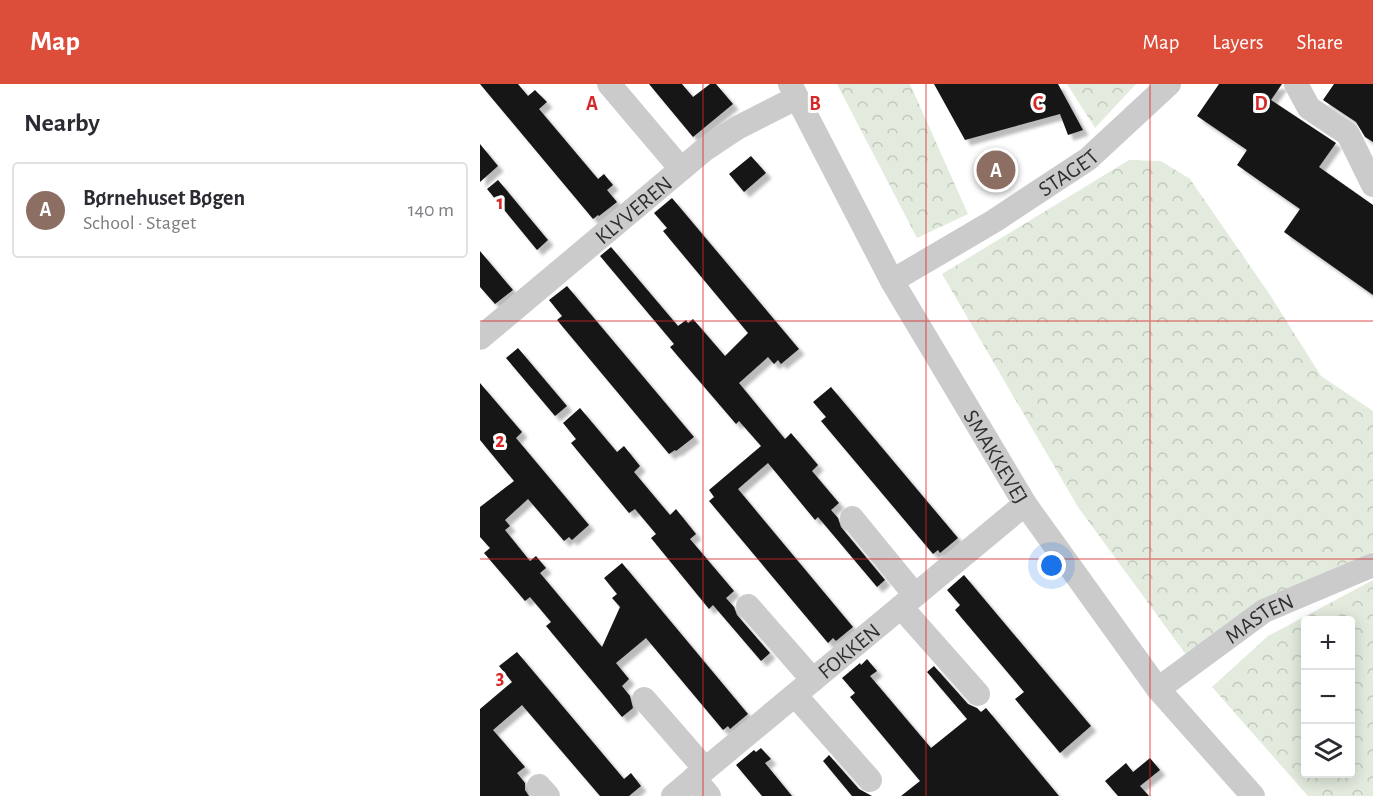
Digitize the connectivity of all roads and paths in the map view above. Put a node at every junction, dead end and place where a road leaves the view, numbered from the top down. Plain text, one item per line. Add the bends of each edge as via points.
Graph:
1 (609, 84) edge
2 (1169, 84) edge
3 (1296, 84) edge
4 (793, 91) edge
5 (681, 169) junction
6 (1373, 185) edge
7 (892, 281) junction
8 (480, 338) edge
9 (1025, 504) junction
10 (852, 518) dead end
11 (1373, 565) edge
12 (908, 601) junction
13 (748, 606) dead end
14 (804, 687) junction
15 (1158, 689) junction
16 (978, 694) dead end
17 (644, 699) dead end
18 (870, 780) dead end
19 (703, 781) edge
20 (673, 796) edge
21 (1253, 796) edge

1 - 5 street
2 - 7 street, STAGET via 1088,159
3 - 6 street via 1309,108 1348,135
4 - 5 street, KLYVEREN
4 - 7 street, SMAKKEVEJ
5 - 8 street, KLYVEREN
7 - 9 street, SMAKKEVEJ
9 - 12 street, FOKKEN
9 - 15 street, SMAKKEVEJ
10 - 12 street
11 - 15 street, MASTEN via 1264,611
12 - 14 street, FOKKEN
12 - 16 street
13 - 14 street
14 - 18 street
14 - 19 street, FOKKEN
15 - 21 street, SMAKKEVEJ
17 - 19 street
19 - 20 street, FOKKEN

